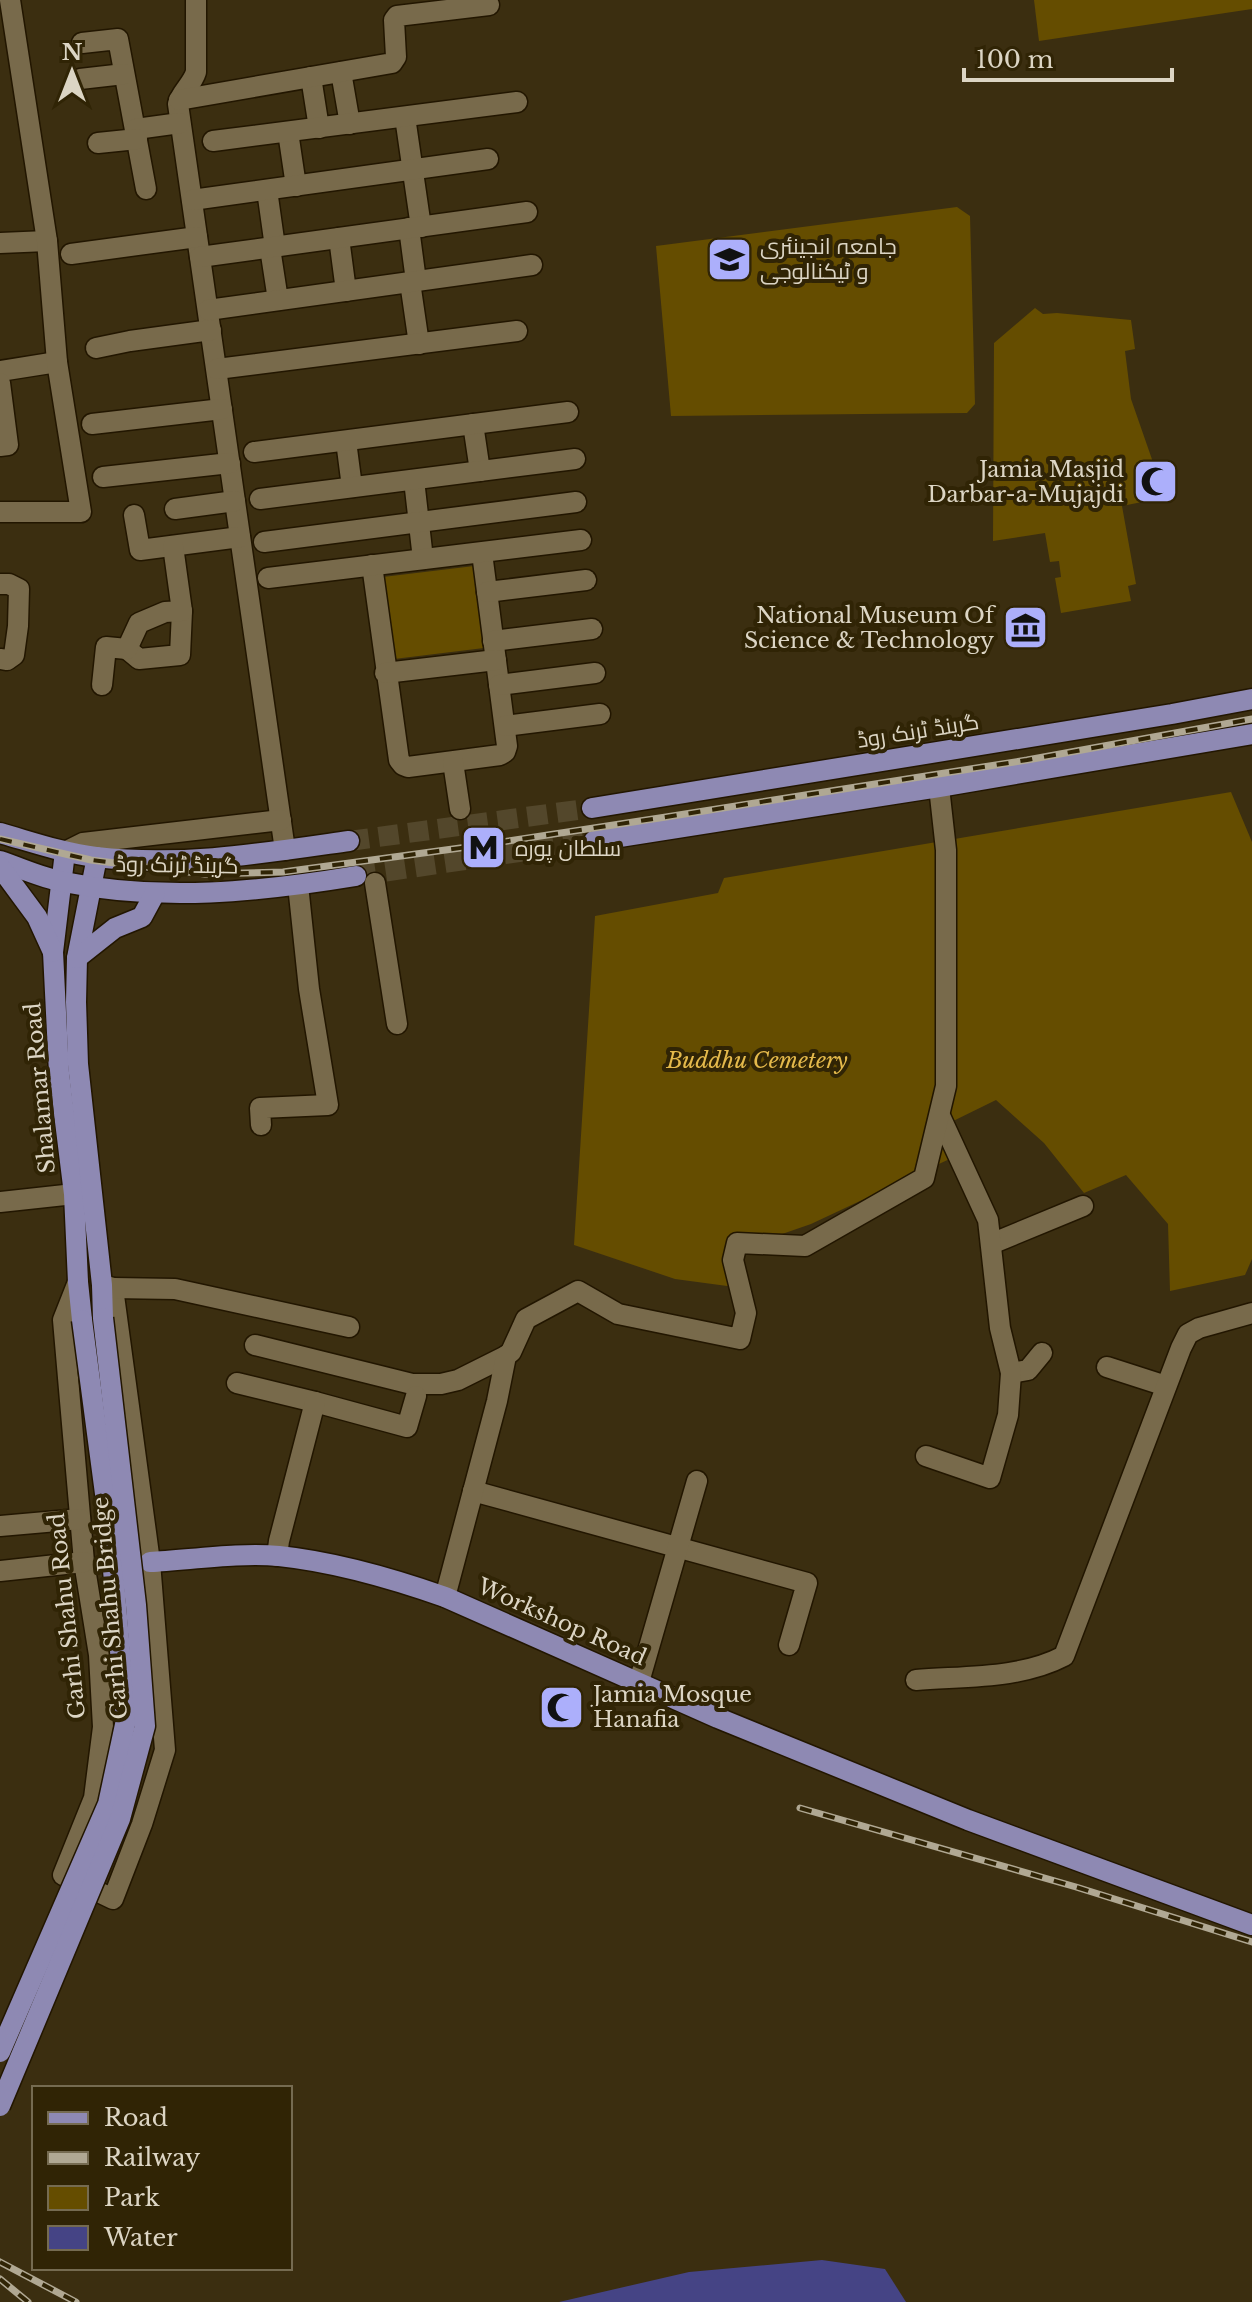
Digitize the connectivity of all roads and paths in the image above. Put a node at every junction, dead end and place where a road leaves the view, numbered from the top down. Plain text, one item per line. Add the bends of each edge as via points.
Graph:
1 (10, 0) edge
2 (196, 0) edge
3 (489, 5) dead end
4 (82, 43) dead end
5 (341, 72) junction
6 (124, 74) junction
7 (311, 77) junction
8 (80, 79) dead end
9 (179, 100) junction
10 (517, 102) dead end
11 (405, 117) junction
12 (180, 123) junction
13 (350, 124) junction
14 (319, 128) junction
15 (288, 132) junction
16 (137, 134) junction
17 (213, 141) dead end
18 (98, 143) dead end
19 (488, 159) dead end
20 (412, 170) junction
21 (296, 186) junction
22 (146, 189) dead end
23 (267, 190) junction
24 (192, 200) junction
25 (527, 212) dead end
26 (415, 228) junction
27 (339, 238) junction
28 (47, 241) junction
29 (0, 243) edge
30 (199, 247) junction
31 (273, 248) junction
32 (71, 254) dead end
33 (532, 265) dead end
34 (413, 281) junction
35 (346, 291) junction
36 (278, 300) junction
37 (209, 320) junction
38 (517, 331) dead end
39 (419, 344) junction
40 (96, 348) dead end
41 (57, 362) junction
42 (217, 369) junction
43 (0, 371) edge
44 (0, 383) edge
45 (222, 409) junction
46 (568, 412) dead end
47 (92, 424) dead end
48 (473, 424) junction
49 (346, 441) junction
50 (0, 446) edge
51 (254, 452) dead end
52 (575, 459) dead end
53 (230, 463) junction
54 (480, 471) junction
55 (103, 477) dead end
56 (414, 480) junction
57 (352, 487) junction
58 (260, 499) dead end
59 (235, 501) junction
60 (576, 502) dead end
61 (175, 509) dead end
62 (0, 512) edge
63 (134, 515) dead end
64 (419, 522) junction
65 (240, 537) junction
66 (581, 540) dead end
67 (264, 542) dead end
68 (173, 546) junction
69 (482, 553) junction
70 (423, 559) junction
71 (372, 565) junction
72 (268, 578) dead end
73 (586, 580) dead end
74 (0, 584) edge
75 (487, 592) junction
76 (182, 611) junction
77 (592, 629) dead end
78 (127, 649) junction
79 (494, 650) junction
80 (0, 659) edge
81 (385, 673) junction
82 (595, 673) dead end
83 (102, 685) dead end
84 (499, 685) junction
85 (1252, 699) edge
86 (600, 714) dead end
87 (505, 726) junction
88 (1252, 734) edge
89 (453, 762) junction
90 (939, 787) junction
91 (592, 808) tunnel mouth
92 (460, 809) dead end
93 (281, 820) junction
94 (0, 833) edge
95 (349, 841) tunnel mouth
96 (594, 841) tunnel mouth
97 (285, 850) junction
98 (65, 852) junction
99 (97, 857) junction
100 (0, 864) edge
101 (366, 880) joint
102 (61, 882) junction
103 (298, 885) junction
104 (92, 886) junction
105 (155, 893) junction
106 (53, 952) junction
107 (77, 958) junction
108 (397, 1024) dead end
109 (940, 1116) junction
110 (261, 1125) dead end
111 (74, 1194) junction
112 (0, 1202) edge
113 (1083, 1206) dead end
114 (991, 1244) junction
115 (78, 1282) junction
116 (108, 1286) junction
117 (1252, 1313) edge
118 (103, 1318) joint
119 (82, 1320) joint
120 (349, 1327) dead end
121 (255, 1345) dead end
122 (1042, 1353) dead end
123 (506, 1356) junction
124 (1107, 1367) dead end
125 (1011, 1373) junction
126 (237, 1383) dead end
127 (1166, 1386) junction
128 (416, 1396) dead end
129 (315, 1402) junction
130 (926, 1456) dead end
131 (697, 1481) dead end
132 (473, 1491) junction
133 (80, 1519) junction
134 (0, 1526) edge
135 (678, 1547) junction
136 (277, 1556) junction
137 (84, 1562) junction
138 (150, 1562) junction
139 (0, 1571) edge
140 (445, 1597) junction
141 (789, 1645) dead end
142 (916, 1680) dead end
143 (639, 1682) junction
144 (1252, 1925) edge
145 (0, 2052) edge
146 (0, 2106) edge

1 - 28 street
2 - 9 street via 196,72
3 - 5 street via 397,16 395,61
4 - 6 street via 118,39
5 - 7 street
5 - 13 street
6 - 8 street
6 - 16 street
7 - 9 street
7 - 14 street
9 - 12 street
10 - 11 street
11 - 13 street
11 - 20 street
12 - 16 street
12 - 24 street
13 - 14 street
14 - 15 street
15 - 17 street
15 - 21 street
16 - 18 street
16 - 22 street
19 - 20 street
20 - 21 street
20 - 26 street
21 - 23 street
23 - 24 street
23 - 31 street
24 - 30 street
25 - 26 street
26 - 27 street
26 - 34 street
27 - 31 street
27 - 35 street
28 - 29 street
28 - 41 street
30 - 31 street
30 - 32 street
30 - 37 street
31 - 36 street
33 - 34 street
34 - 35 street
34 - 39 street
35 - 36 street
36 - 37 street
37 - 40 street
37 - 42 street
38 - 39 street
39 - 42 street
41 - 43 street
41 - 62 street via 81,512
42 - 45 street
44 - 50 street via 8,445
45 - 47 street
45 - 53 street
46 - 48 street
48 - 49 street
48 - 54 street
49 - 51 street
49 - 57 street
52 - 54 street
53 - 55 street
53 - 59 street
54 - 56 street
56 - 57 street
56 - 64 street
57 - 58 street
59 - 61 street
59 - 65 street
60 - 64 street
63 - 68 street via 140,550
64 - 67 street
64 - 70 street
65 - 68 street
65 - 93 street
66 - 69 street
68 - 76 street
69 - 70 street
69 - 75 street
70 - 71 street
71 - 72 street
71 - 81 street
73 - 75 street
74 - 80 street via 19,589 14,655
75 - 79 street
76 - 78 street via 139,623
76 - 78 street via 180,655 139,659
77 - 79 street
78 - 83 street via 106,647
79 - 81 street
79 - 84 street
81 - 89 street via 399,760 408,767
82 - 84 street
84 - 87 street
85 - 91 main road, گرینڈ ٹرنک روڈ
86 - 87 street
87 - 89 street via 505,752
88 - 90 main road
89 - 92 street
90 - 96 main road
90 - 109 street via 946,850 946,1086
93 - 97 street
93 - 98 street via 83,843
94 - 98 main road, گرینڈ ٹرنک روڈ
95 - 97 main road, گرینڈ ٹرنک روڈ
97 - 99 main road, گرینڈ ٹرنک روڈ via 193,861
98 - 99 main road, گرینڈ ٹرنک روڈ
98 - 102 main road, Shalamar Road
99 - 104 main road, Shalamar Road
100 - 102 main road, گرینڈ ٹرنک روڈ
100 - 106 main road via 37,917
101 - 103 main road, گرینڈ ٹرنک روڈ
101 - 108 street
102 - 104 main road, گرینڈ ٹرنک روڈ
102 - 106 main road, Shalamar Road
103 - 105 main road, گرینڈ ٹرنک روڈ
103 - 110 street via 328,1105 260,1108
104 - 105 main road, گرینڈ ٹرنک روڈ
104 - 107 main road, Shalamar Road
105 - 107 main road via 142,917 115,928
106 - 111 main road, Shalamar Road via 59,1073
107 - 116 main road, Shalamar Road via 78,1064
109 - 114 street via 988,1220
109 - 123 street via 924,1178 805,1246 737,1243 733,1260 746,1313 740,1339 618,1314 578,1291 526,1319
111 - 112 street
111 - 115 main road, Shalamar Road
113 - 114 street
114 - 125 street
115 - 119 main road, Shalamar Road
115 - 133 street, Garhi Shahu Road via 63,1320
116 - 118 main road, Shalamar Road
116 - 120 street via 175,1289
116 - 138 street, Garhi Shahu Road
117 - 127 street via 1188,1334
118 - 146 main road, Garhi Shahu Bridge, bridge via 145,1726 120,1819
119 - 145 main road, Garhi Shahu Bridge, bridge via 109,1524 126,1720 108,1804
121 - 123 street via 412,1384 458,1380
122 - 125 street via 1028,1370
123 - 132 street
124 - 127 street
125 - 130 street via 1008,1415 990,1478
126 - 129 street
127 - 142 street via 1064,1656 1023,1671
128 - 129 street via 407,1427
129 - 136 street
131 - 135 street
132 - 135 street
132 - 140 street
133 - 134 street
133 - 137 street, Garhi Shahu Road
135 - 141 street via 807,1583
135 - 143 street
136 - 138 main road, Workshop Road
136 - 140 main road, Workshop Road via 361,1570
137 - 138 street, Garhi Shahu Road via 99,1655 102,1744 94,1798 63,1875 113,1899 165,1750
137 - 139 street
140 - 143 main road, Workshop Road
143 - 144 main road, Workshop Road via 968,1820

